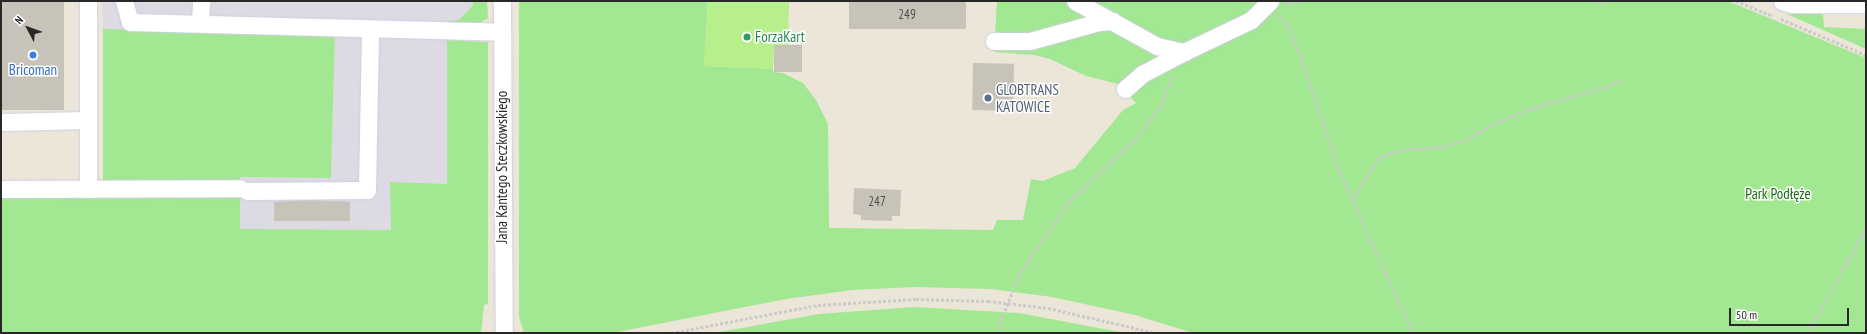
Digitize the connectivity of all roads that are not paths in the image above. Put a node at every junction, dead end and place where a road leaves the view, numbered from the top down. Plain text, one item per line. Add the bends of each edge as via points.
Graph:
1 (88, 1) edge
2 (124, 1) edge
3 (201, 1) edge
4 (502, 1) edge
5 (1075, 1) edge
6 (1782, 1) edge
7 (1270, 2) edge
8 (1866, 4) edge
9 (1113, 20) junction
10 (200, 23) junction
11 (370, 29) junction
12 (502, 32) junction
13 (994, 41) dead end
14 (1184, 52) junction
15 (1125, 89) dead end
16 (88, 120) junction
17 (1, 122) edge
18 (1, 189) edge
19 (88, 189) junction
20 (504, 333) edge

1 - 16 street
2 - 10 street via 130,22
3 - 10 street
4 - 12 street, Jana Kantego Steczkowskiego
5 - 9 street
6 - 8 street via 1792,4
7 - 14 street via 1251,20
9 - 13 street via 1030,41
9 - 14 street via 1157,46
10 - 11 street
11 - 12 street
11 - 19 street via 367,190
12 - 20 street, Jana Kantego Steczkowskiego
14 - 15 street via 1142,74
16 - 17 street
16 - 19 street
18 - 19 street

